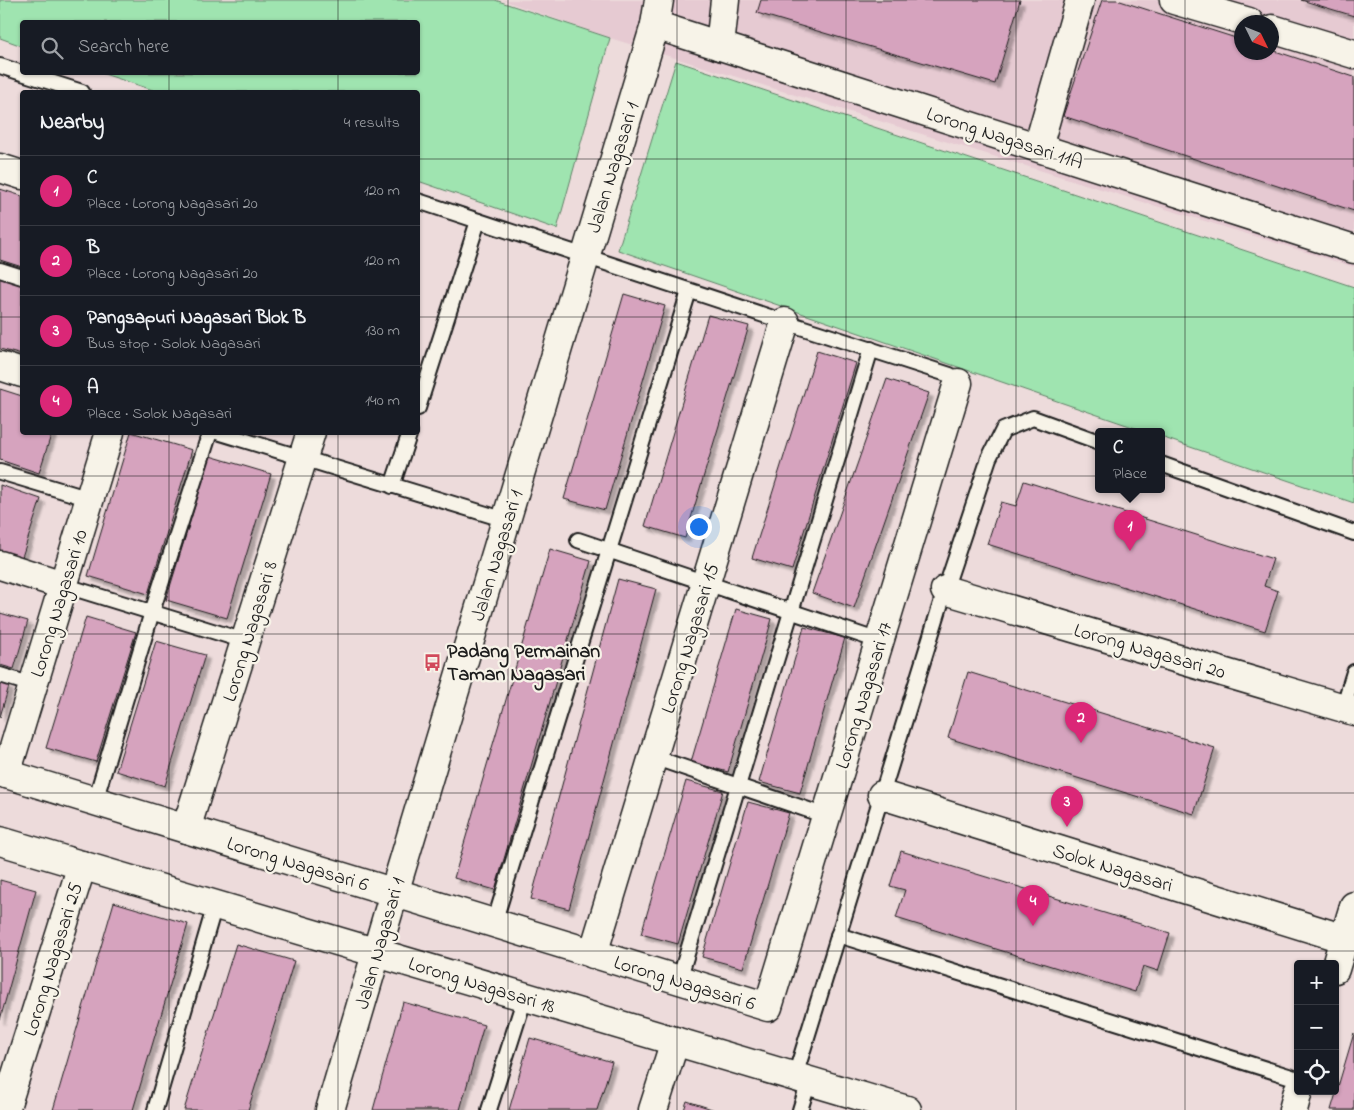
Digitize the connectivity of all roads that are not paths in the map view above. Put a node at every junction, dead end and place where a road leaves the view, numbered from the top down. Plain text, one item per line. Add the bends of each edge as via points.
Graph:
1 (725, 0) edge
2 (1080, 0) edge
3 (1174, 0) edge
4 (657, 13) edge
5 (1234, 18) edge
6 (1279, 31) edge
7 (720, 46) junction
8 (1354, 54) edge
9 (0, 66) edge
10 (20, 72) edge
11 (28, 75) edge
12 (76, 90) edge
13 (1038, 147) junction
14 (0, 168) edge
15 (20, 174) edge
16 (420, 202) edge
17 (478, 221) junction
18 (1354, 249) edge
19 (586, 256) junction
20 (0, 270) edge
21 (20, 276) edge
22 (689, 291) junction
23 (784, 322) junction
24 (871, 349) junction
25 (0, 366) edge
26 (20, 372) edge
27 (958, 383) joint
28 (420, 402) edge
29 (109, 435) edge
30 (209, 435) edge
31 (227, 435) edge
32 (310, 435) edge
33 (409, 435) edge
34 (1095, 441) edge
35 (303, 458) junction
36 (1165, 465) edge
37 (0, 472) edge
38 (392, 486) junction
39 (90, 499) junction
40 (506, 520) junction
41 (1354, 533) edge
42 (578, 540) dead end
43 (609, 551) junction
44 (0, 565) edge
45 (706, 583) junction
46 (63, 585) junction
47 (945, 590) junction
48 (791, 611) junction
49 (152, 612) junction
50 (245, 640) junction
51 (879, 641) junction
52 (1354, 672) edge
53 (0, 675) edge
54 (33, 685) junction
55 (1349, 709) edge
56 (652, 757) junction
57 (3, 773) edge
58 (738, 786) junction
59 (882, 795) junction
60 (96, 801) junction
61 (826, 816) junction
62 (186, 829) junction
63 (0, 841) edge
64 (82, 865) junction
65 (394, 893) junction
66 (215, 905) junction
67 (1354, 906) edge
68 (494, 923) junction
69 (838, 936) junction
70 (1344, 939) junction
71 (376, 952) junction
72 (593, 954) junction
73 (1338, 960) edge
74 (679, 980) junction
75 (525, 997) junction
76 (768, 1007) joint
77 (675, 1041) junction
78 (1294, 1078) edge
79 (802, 1079) junction
80 (1297, 1095) edge
81 (5, 1110) edge
82 (155, 1110) edge
83 (330, 1110) edge
84 (489, 1110) edge
85 (653, 1110) edge
86 (800, 1110) edge
87 (907, 1110) edge
88 (1293, 1110) edge

1 - 7 street
2 - 13 street
3 - 5 street
4 - 7 street, Lorong Nagasari 11A
4 - 19 street, Jalan Nagasari 1
6 - 8 street
7 - 13 street, Lorong Nagasari 11A
9 - 10 lane
11 - 12 lane
13 - 18 street, Lorong Nagasari 11A
14 - 15 street
16 - 17 lane
17 - 19 lane
17 - 28 lane
19 - 22 lane
19 - 40 street, Jalan Nagasari 1
20 - 21 lane
22 - 23 lane
22 - 43 lane
23 - 24 lane
23 - 45 street, Lorong Nagasari 15
24 - 27 lane via 950,375
24 - 48 lane
25 - 26 street
27 - 51 street, Lorong Nagasari 17
29 - 39 street, Lorong Nagasari 10
30 - 49 lane
31 - 35 lane
32 - 35 street, Lorong Nagasari 8
33 - 38 lane
34 - 47 lane via 1033,418 1003,430 990,458
35 - 38 lane
35 - 50 street, Lorong Nagasari 8
36 - 41 lane
37 - 39 lane
38 - 40 lane
39 - 46 street, Lorong Nagasari 10
40 - 65 street, Jalan Nagasari 1
42 - 43 lane
43 - 45 lane
43 - 68 lane
44 - 46 street
45 - 48 lane
45 - 56 street, Lorong Nagasari 15
46 - 49 lane
46 - 54 street, Lorong Nagasari 10
47 - 55 street, Lorong Nagasari 20
47 - 59 lane
48 - 51 lane
48 - 58 lane
49 - 50 lane
49 - 60 lane
50 - 62 street, Lorong Nagasari 8
51 - 61 street, Lorong Nagasari 17
52 - 55 lane
53 - 54 lane
54 - 57 street, Lorong Nagasari 10
56 - 58 lane
56 - 72 street, Lorong Nagasari 15
57 - 60 street, Lorong Nagasari 6
58 - 61 lane
58 - 74 lane
59 - 69 lane
59 - 70 street, Solok Nagasari
60 - 62 street, Lorong Nagasari 6
61 - 76 street, Lorong Nagasari 17
62 - 65 street, Lorong Nagasari 6
63 - 64 street, Lorong Nagasari 18
64 - 66 street, Lorong Nagasari 18
64 - 81 street, Lorong Nagasari 25
65 - 68 street, Lorong Nagasari 6
65 - 71 street, Jalan Nagasari 1
66 - 71 street, Lorong Nagasari 18
66 - 82 lane
67 - 70 street
68 - 72 street, Lorong Nagasari 6
69 - 78 lane
69 - 79 lane
70 - 73 street
71 - 75 street, Lorong Nagasari 18
71 - 83 street, Jalan Nagasari 1
72 - 74 street, Lorong Nagasari 6
74 - 76 street, Lorong Nagasari 6
75 - 77 street, Lorong Nagasari 18
75 - 84 lane
77 - 79 street, Lorong Nagasari 18
77 - 85 street
79 - 86 lane
79 - 87 street, Lorong Nagasari 18
80 - 88 street

